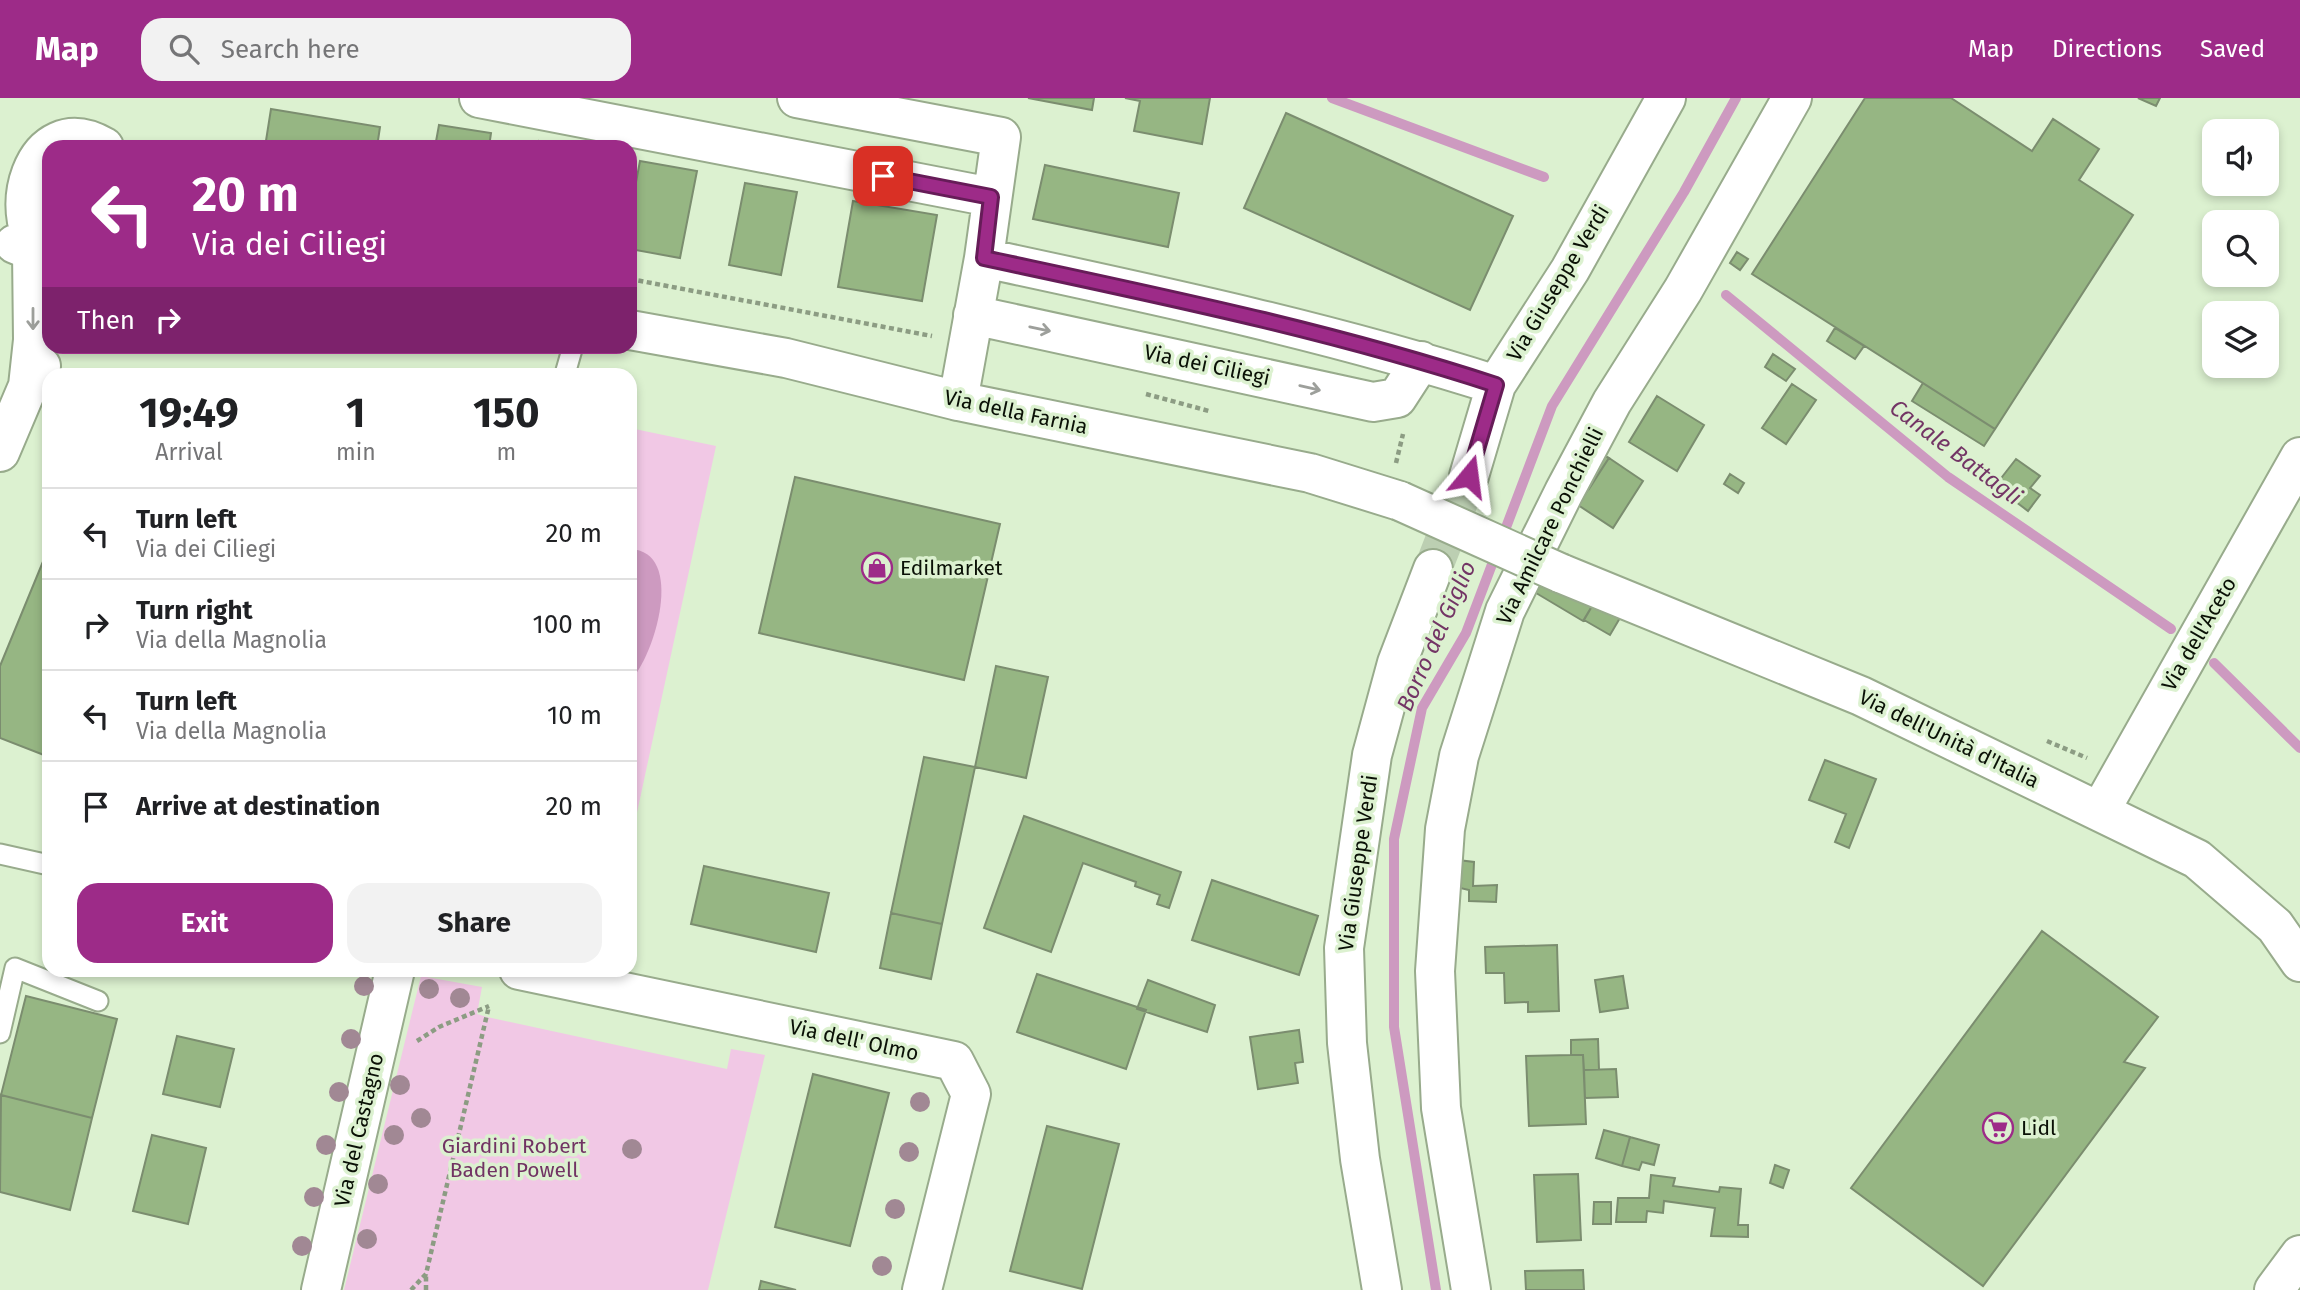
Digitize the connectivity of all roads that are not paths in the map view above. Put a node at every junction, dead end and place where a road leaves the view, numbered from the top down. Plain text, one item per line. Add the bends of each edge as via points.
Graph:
1 (479, 98) edge
2 (797, 98) edge
3 (1666, 98) edge
4 (1792, 98) edge
5 (62, 140) edge
6 (83, 140) edge
7 (42, 148) edge
8 (10, 170) edge
9 (991, 197) junction
10 (27, 250) edge
11 (984, 258) junction
12 (973, 315) junction
13 (637, 331) edge
14 (49, 354) edge
15 (1421, 361) junction
16 (1496, 385) junction
17 (28, 386) junction
18 (958, 401) junction
19 (0, 452) edge
20 (2300, 457) edge
21 (1469, 476) tunnel mouth
22 (1433, 569) tunnel mouth
23 (1560, 573) joint
24 (2100, 811) junction
25 (0, 854) edge
26 (42, 863) edge
27 (2300, 962) edge
28 (393, 977) edge
29 (552, 977) edge
30 (98, 1001) dead end
31 (0, 1033) edge
32 (2300, 1255) edge
33 (321, 1290) edge
34 (922, 1290) edge
35 (1382, 1290) edge
36 (1471, 1290) edge
37 (2274, 1290) edge

1 - 9 street
2 - 9 street via 1001,137
3 - 16 street, Via Giuseppe Verdi via 1570,270
4 - 36 street, Via Amilcare Ponchielli via 1683,290 1612,402 1564,492 1505,611 1459,756 1445,829 1435,971 1441,1108
5 - 6 street
7 - 8 street
8 - 10 street via 11,212
9 - 11 street
10 -> 17 street via 33,340
11 - 12 street
11 - 15 street via 1238,312
12 -> 15 street, Via dei Ciliegi via 1373,402 1397,398
12 - 18 street
13 - 18 street, Via della Farnia via 786,358
14 - 17 street
15 - 16 street
16 - 21 street, Via Giuseppe Verdi
17 - 19 street
18 - 23 street, Via della Farnia, bridge via 1310,473 1400,500
20 - 24 street, Via dell'Aceto
22 - 35 street, Via Giuseppe Verdi via 1398,663 1372,755 1343,948 1357,1133
23 - 24 street, Via dell'Unità d'Italia via 1861,696
24 - 27 street, Via dell'Unità d'Italia via 2197,859 2276,926
25 - 26 lane
28 - 33 street, Via del Castagno
29 - 34 street, Via dell' Olmo via 954,1061 971,1094
30 - 31 lane via 15,968
32 - 37 street

